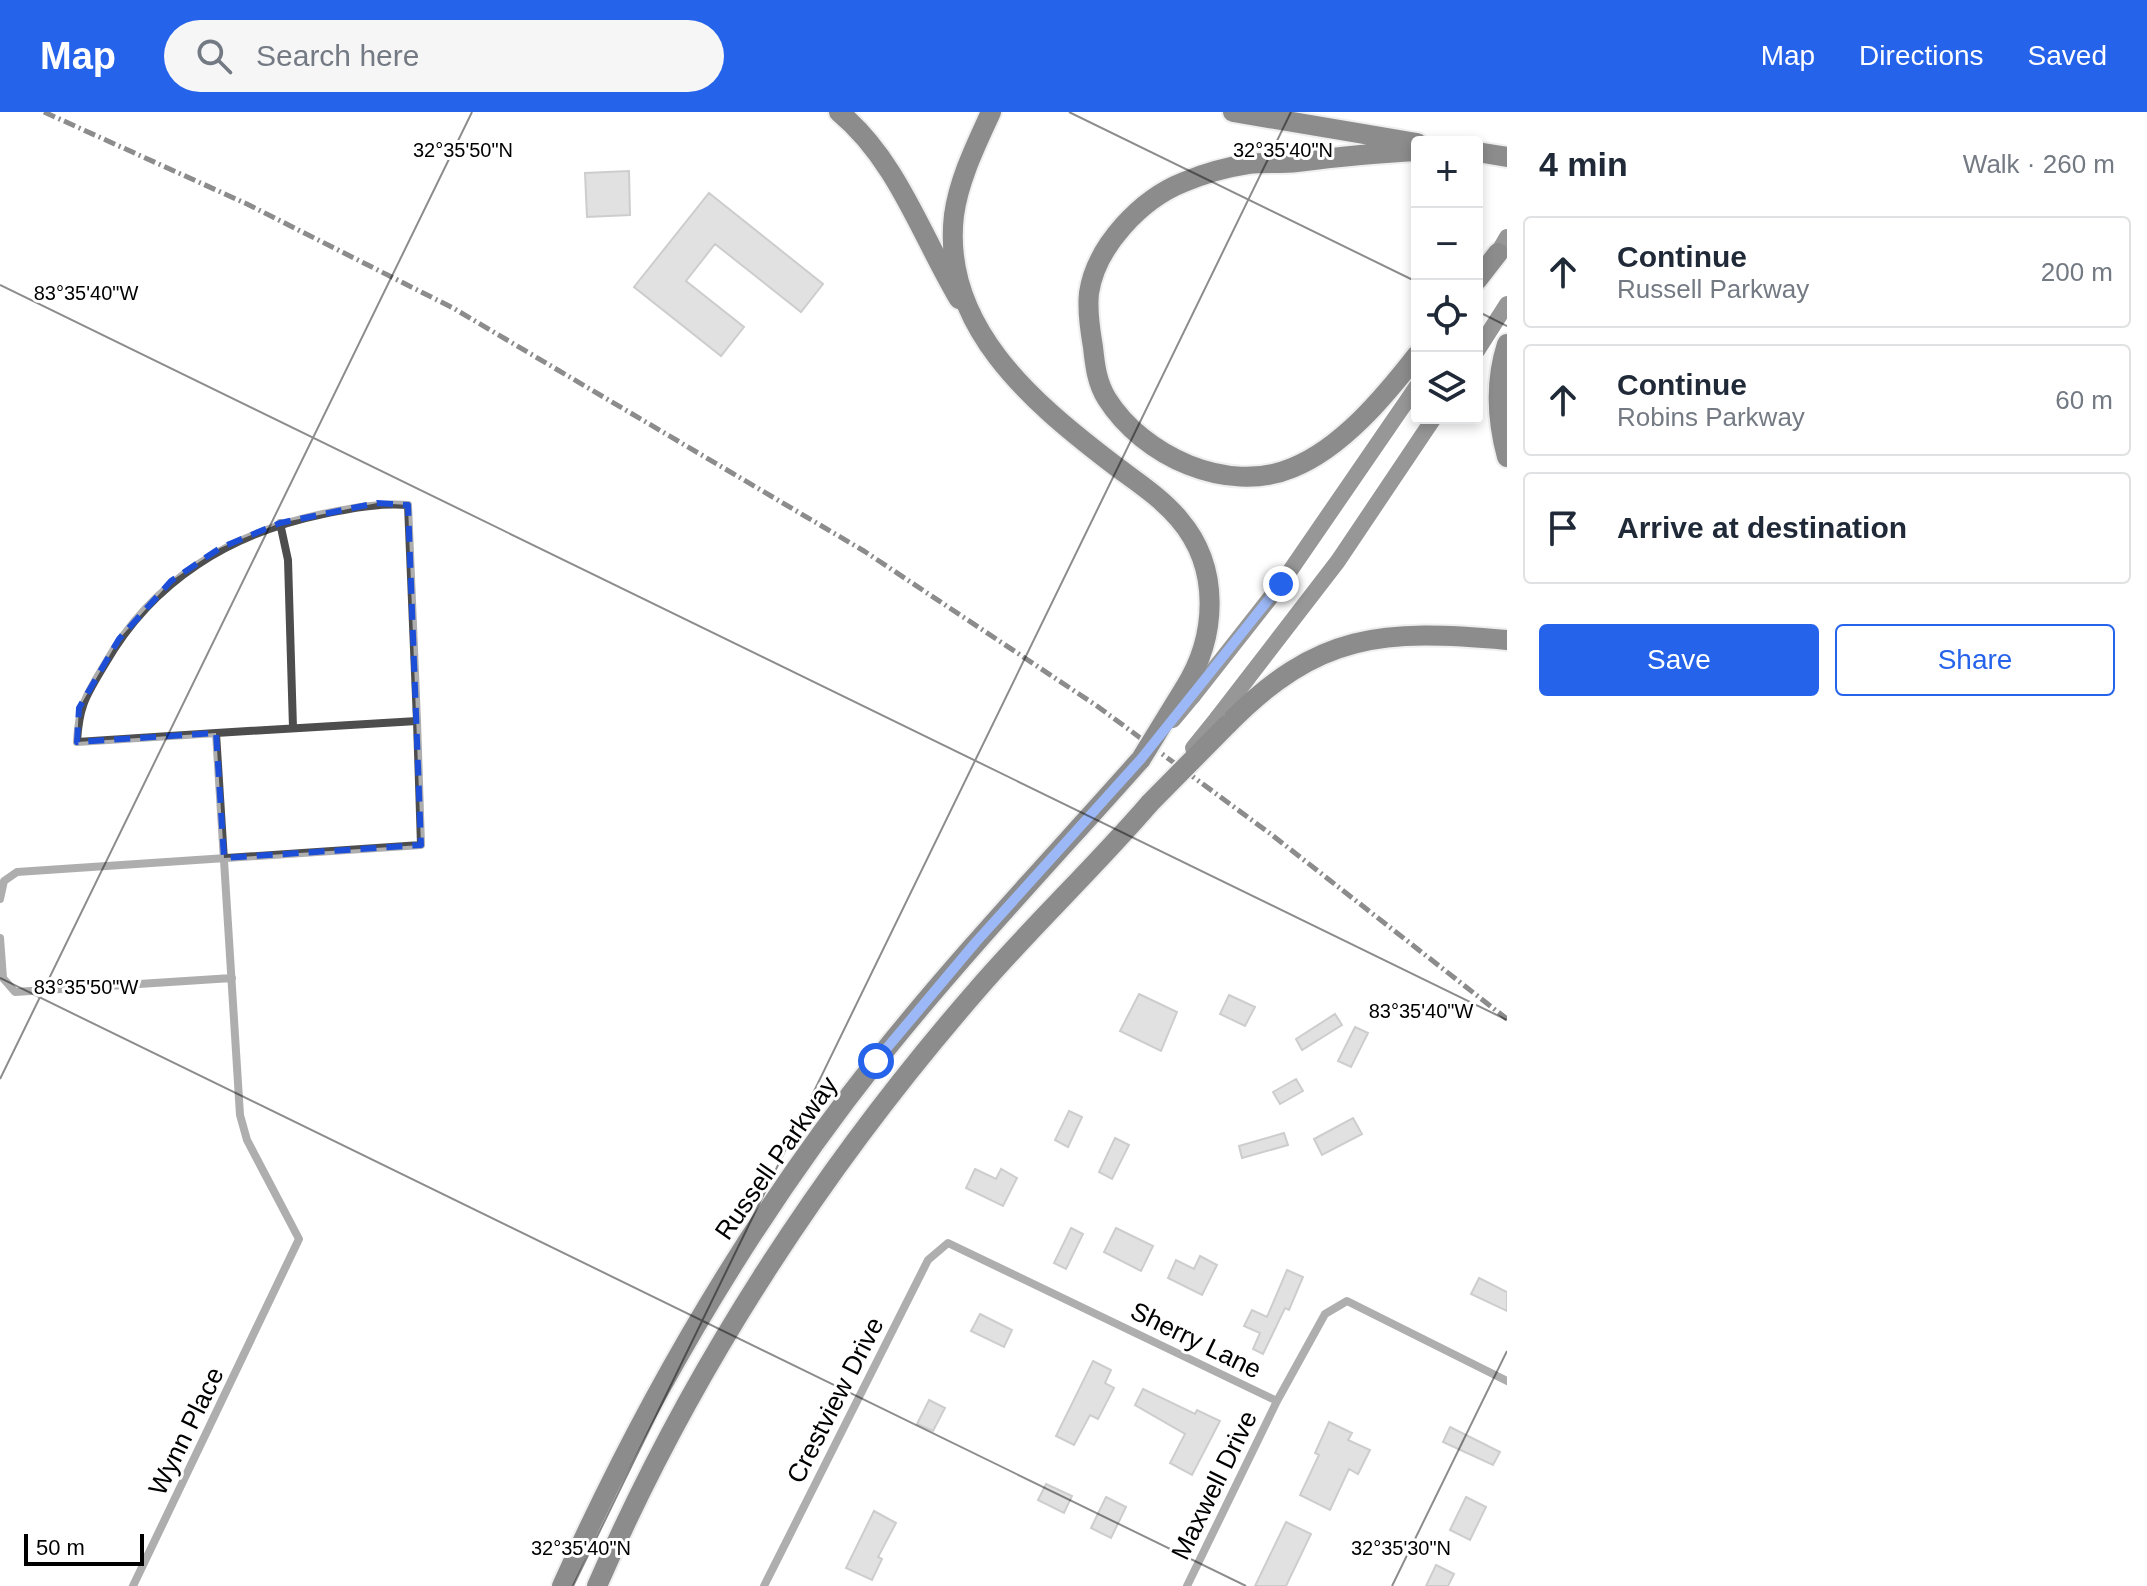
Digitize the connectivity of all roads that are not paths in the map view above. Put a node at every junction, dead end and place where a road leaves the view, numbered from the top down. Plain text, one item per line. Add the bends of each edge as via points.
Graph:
1 (839, 112) edge
2 (991, 112) edge
3 (1233, 112) edge
4 (1411, 142) edge
5 (1411, 151) edge
6 (1483, 153) edge
7 (1507, 157) edge
8 (1503, 245) edge
9 (1483, 272) edge
10 (1482, 280) edge
11 (1507, 304) edge
12 (969, 315) junction
13 (1483, 342) edge
14 (1507, 344) edge
15 (1411, 363) edge
16 (1411, 395) edge
17 (1430, 424) edge
18 (1507, 457) edge
19 (280, 523) junction
20 (1507, 640) edge
21 (1189, 693) junction
22 (417, 721) junction
23 (1222, 721) junction
24 (293, 728) junction
25 (216, 733) junction
26 (224, 858) junction
27 (0, 899) edge
28 (0, 938) edge
29 (232, 978) junction
30 (953, 1245) joint
31 (1507, 1381) edge
32 (1277, 1401) junction
33 (133, 1586) edge
34 (562, 1586) edge
35 (597, 1586) edge
36 (764, 1586) edge
37 (1187, 1586) edge

1 - 12 main road, Russell Parkway via 884,162
2 - 12 main road via 970,159 954,217
3 - 4 main road
5 - 15 main road via 1248,164 1184,182 1156,197 1119,230 1095,272 1089,318 1097,377 1107,399 1160,451 1205,472 1248,477 1307,461 1350,427
6 - 7 main road
8 - 9 main road
8 - 10 street
11 - 13 street
12 - 21 main road, Russell Parkway via 1028,393 1164,503 1195,541 1210,588 1210,613
14 - 18 main road via 1498,426
16 - 21 street via 1290,572
17 - 23 street
19 - 22 street via 377,503 408,505
19 - 24 street via 288,560
19 - 25 street via 220,548 171,581 119,639 79,708 77,742
20 - 23 main road, Russell Parkway via 1420,633 1353,642 1280,676
21 - 34 main road, Russell Parkway, bridge via 1141,759 876,1061 788,1182 673,1364
22 - 24 street
22 - 26 street via 421,845
23 - 35 main road, Russell Parkway, bridge via 978,988 834,1171 688,1403
24 - 25 street
25 - 26 street
26 - 27 street via 17,872 4,881
26 - 29 street
28 - 29 street via 3,978 15,992
29 - 33 street, Wynn Place via 244,1127 299,1239
30 - 32 street, Sherry Lane
30 - 36 street, Crestview Drive via 948,1243 928,1260
31 - 32 street, Sherry Lane via 1347,1301 1325,1314
32 - 37 street, Maxwell Drive

